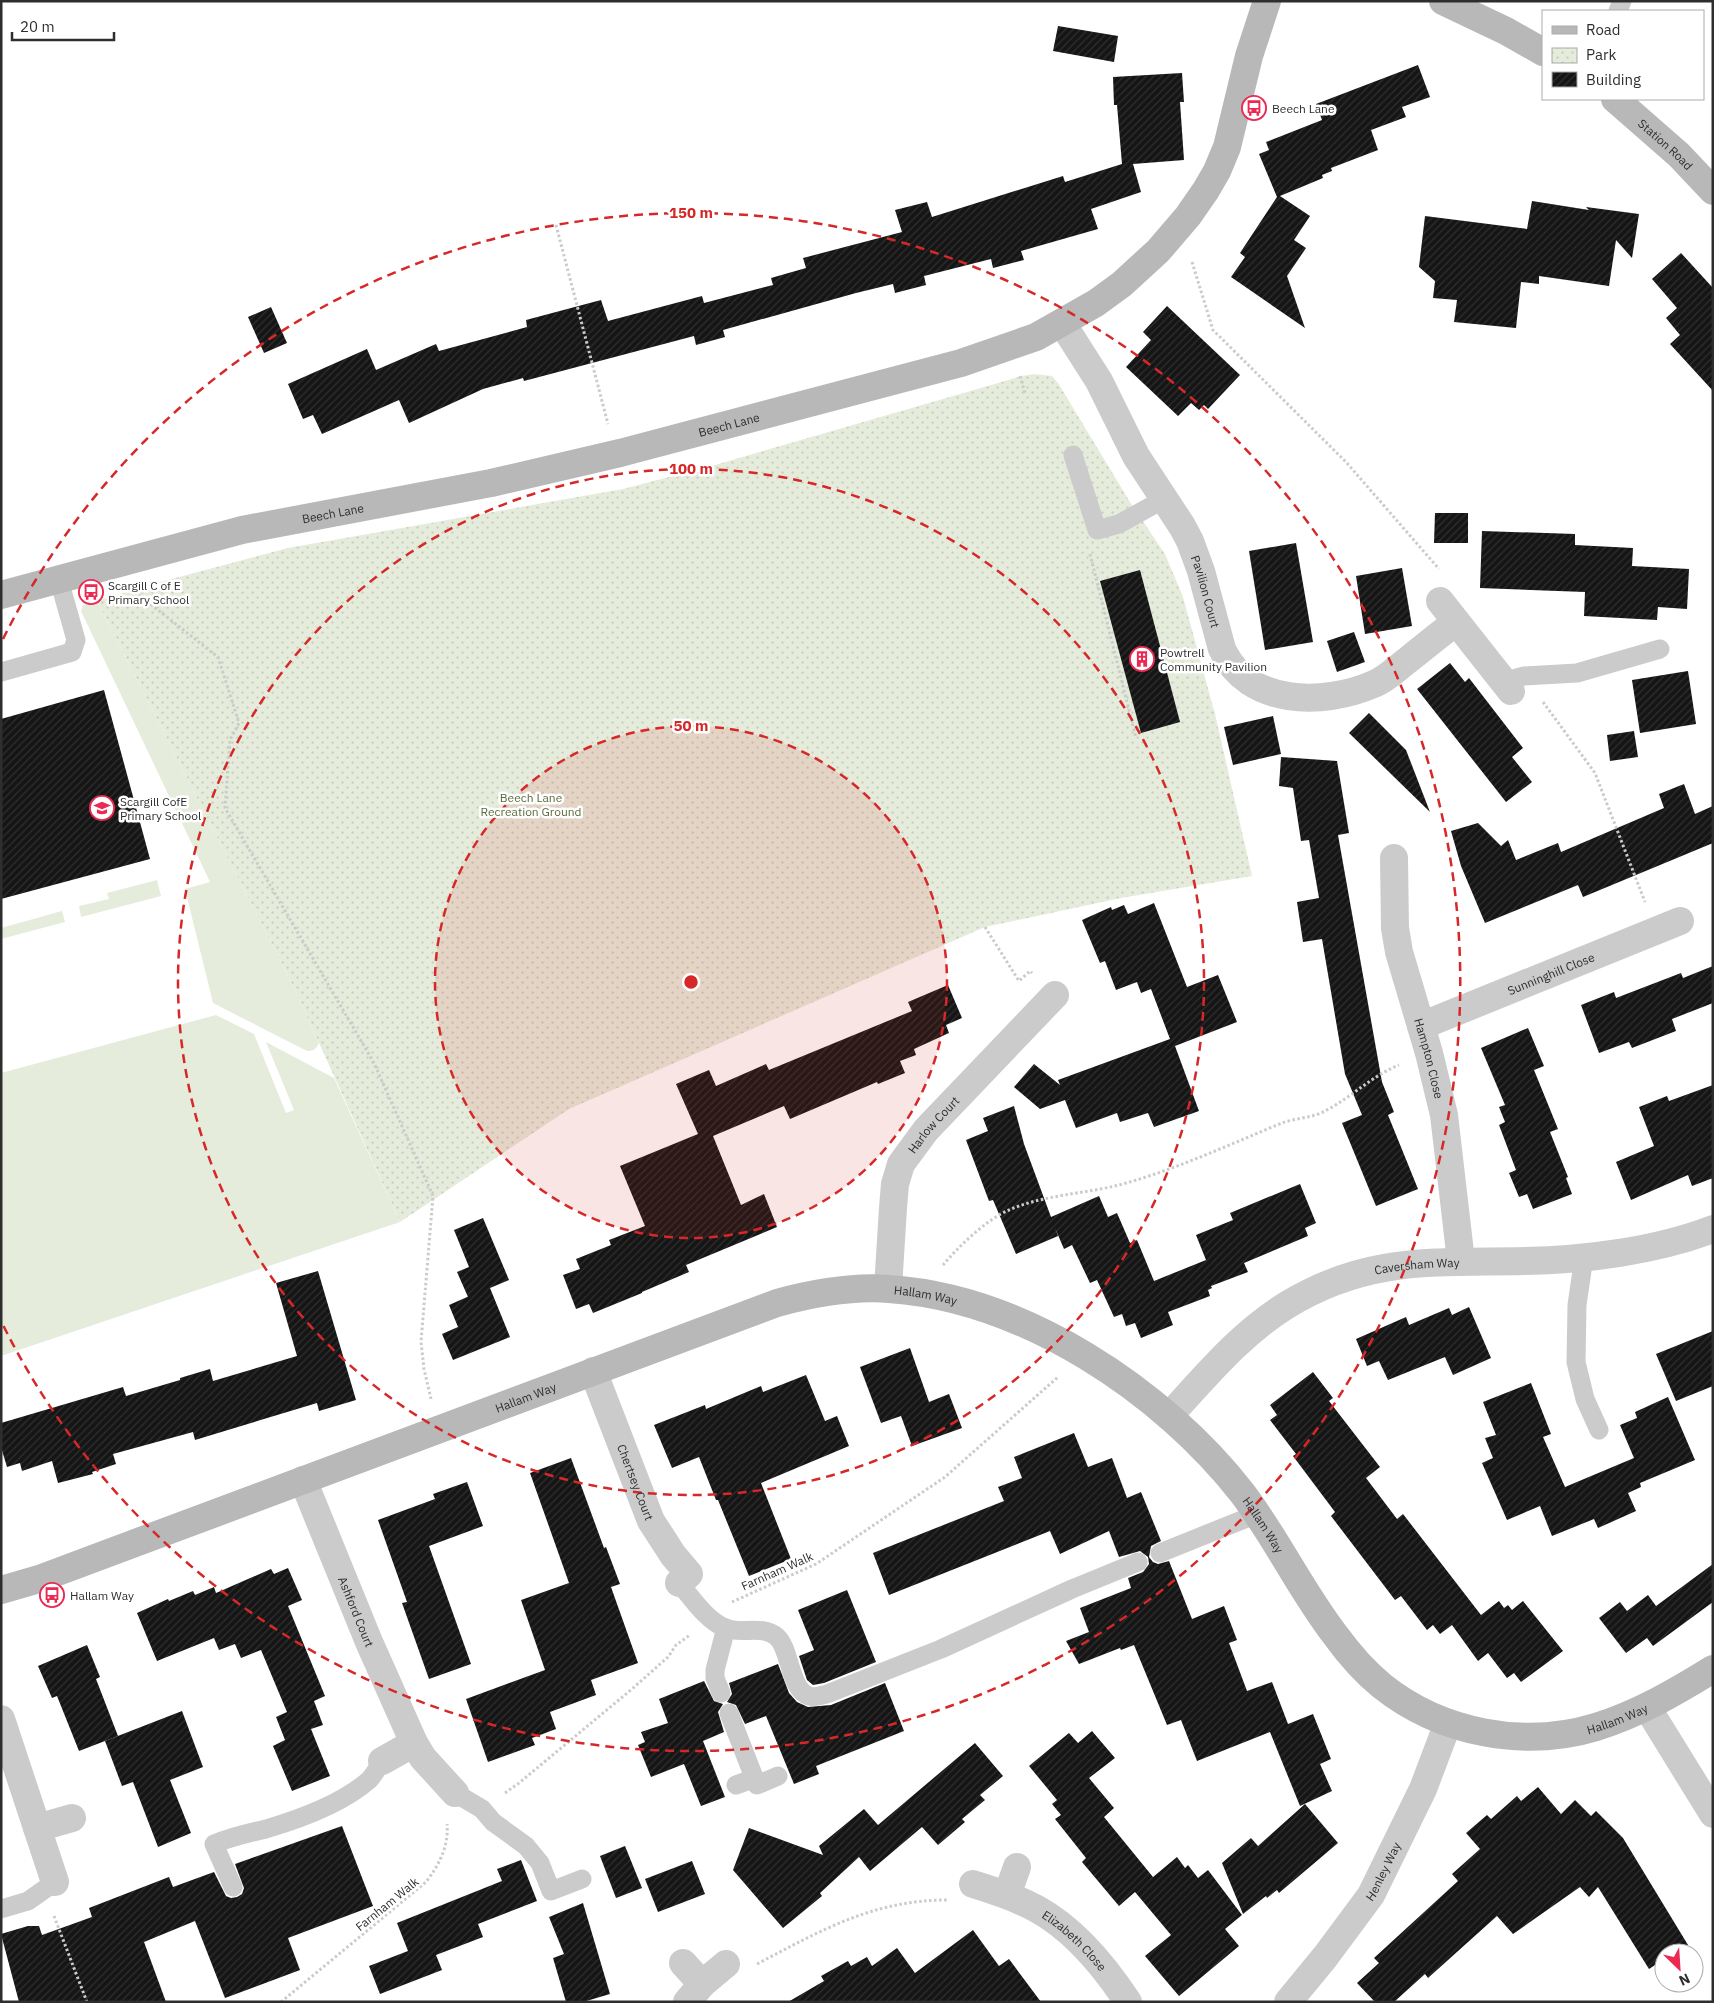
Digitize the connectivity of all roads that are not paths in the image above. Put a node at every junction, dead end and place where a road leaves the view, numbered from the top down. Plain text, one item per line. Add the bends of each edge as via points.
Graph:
1 (1267, 1) edge
2 (1443, 1) edge
3 (1542, 51) edge
4 (1616, 100) edge
5 (1713, 192) edge
6 (1062, 323) junction
7 (1073, 455) dead end
8 (1164, 499) junction
9 (59, 580) junction
10 (1, 596) edge
11 (1660, 649) dead end
12 (1, 672) edge
13 (1507, 687) joint
14 (1394, 858) dead end
15 (1668, 926) road end
16 (1055, 996) road end
17 (1421, 1026) junction
18 (1713, 1229) edge
19 (1584, 1257) junction
20 (1461, 1261) junction
21 (888, 1288) junction
22 (593, 1371) junction
23 (1169, 1416) junction
24 (1599, 1430) dead end
25 (303, 1480) junction
26 (1257, 1514) junction
27 (1160, 1553) dead end
28 (1138, 1562) dead end
29 (679, 1582) joint
30 (1, 1590) edge
31 (718, 1623) junction
32 (1713, 1669) edge
33 (721, 1693) dead end
34 (1647, 1707) junction
35 (729, 1714) dead end
36 (1, 1719) edge
37 (1448, 1723) junction
38 (414, 1743) junction
39 (382, 1761) joint
40 (778, 1776) dead end
41 (755, 1778) junction
42 (736, 1785) dead end
43 (455, 1793) joint
44 (1713, 1814) edge
45 (72, 1818) dead end
46 (37, 1828) junction
47 (1017, 1867) dead end
48 (582, 1879) dead end
49 (55, 1882) joint
50 (972, 1884) road end
51 (233, 1888) dead end
52 (1007, 1895) junction
53 (1, 1909) edge
54 (683, 1963) dead end
55 (726, 1964) road end
56 (695, 1993) edge
57 (1302, 1997) edge
58 (1128, 2002) edge

1 - 6 street, Beech Lane via 1223,160 1206,190 1158,251 1122,284
2 - 3 street
4 - 5 street, Station Road via 1679,155
6 - 8 street, Pavilion Court via 1099,381 1136,456
6 - 9 street, Beech Lane via 1011,347 961,363 616,454 491,483 278,522
7 - 8 lane via 1097,530 1119,524
8 - 13 street, Pavilion Court via 1182,526 1202,570 1217,635 1227,660 1243,677 1260,688 1292,697 1332,696 1375,684 1389,675 1448,611
9 - 10 street, Beech Lane
9 - 12 lane via 76,640 72,652
11 - 13 lane via 1577,673 1524,676
14 - 17 street, Hampton Close via 1399,952
15 - 17 street, Sunninghill Close
16 - 21 street, Harlow Court via 926,1130 901,1164 892,1208
17 - 20 street, Hampton Close via 1444,1115
18 - 19 street, Caversham Way via 1642,1248
19 - 20 street, Caversham Way
19 - 24 lane via 1577,1305 1576,1362 1585,1399
20 - 23 street, Caversham Way via 1407,1263 1356,1274 1322,1286 1288,1304 1226,1353
21 - 22 street, Hallam Way via 816,1292 777,1302
21 - 23 street, Hallam Way via 989,1310 1022,1323 1082,1355 1132,1387
22 - 25 street, Hallam Way
22 - 29 street, Chertsey Court via 651,1521 688,1574
23 - 26 street, Hallam Way via 1201,1446
25 - 30 street, Hallam Way via 39,1579
25 - 38 street, Ashford Court
26 - 27 lane
26 - 37 street, Hallam Way via 1309,1598 1352,1656 1397,1697
28 - 31 lane via 941,1650 816,1697 801,1691 783,1646 774,1635 768,1631 734,1630
29 - 31 lane
31 - 33 lane via 714,1670
32 - 34 street, Hallam Way
34 - 37 street, Hallam Way via 1595,1727 1532,1737 1492,1734
34 - 44 street
35 - 41 lane
36 - 46 street
37 - 57 street, Henley Way via 1423,1789 1371,1896
38 - 39 street
38 - 43 street, Ashford Court via 423,1758
39 - 51 lane via 370,1779 329,1805 278,1825 214,1844
40 - 41 lane via 757,1785
41 - 42 lane
43 - 48 lane via 482,1809 493,1822 534,1854 551,1891
45 - 46 street
46 - 49 street
47 - 52 street
49 - 53 lane via 28,1900
50 - 52 street, Elizabeth Close
52 - 58 street, Elizabeth Close via 1063,1926 1112,1977
54 - 56 street
55 - 56 street

